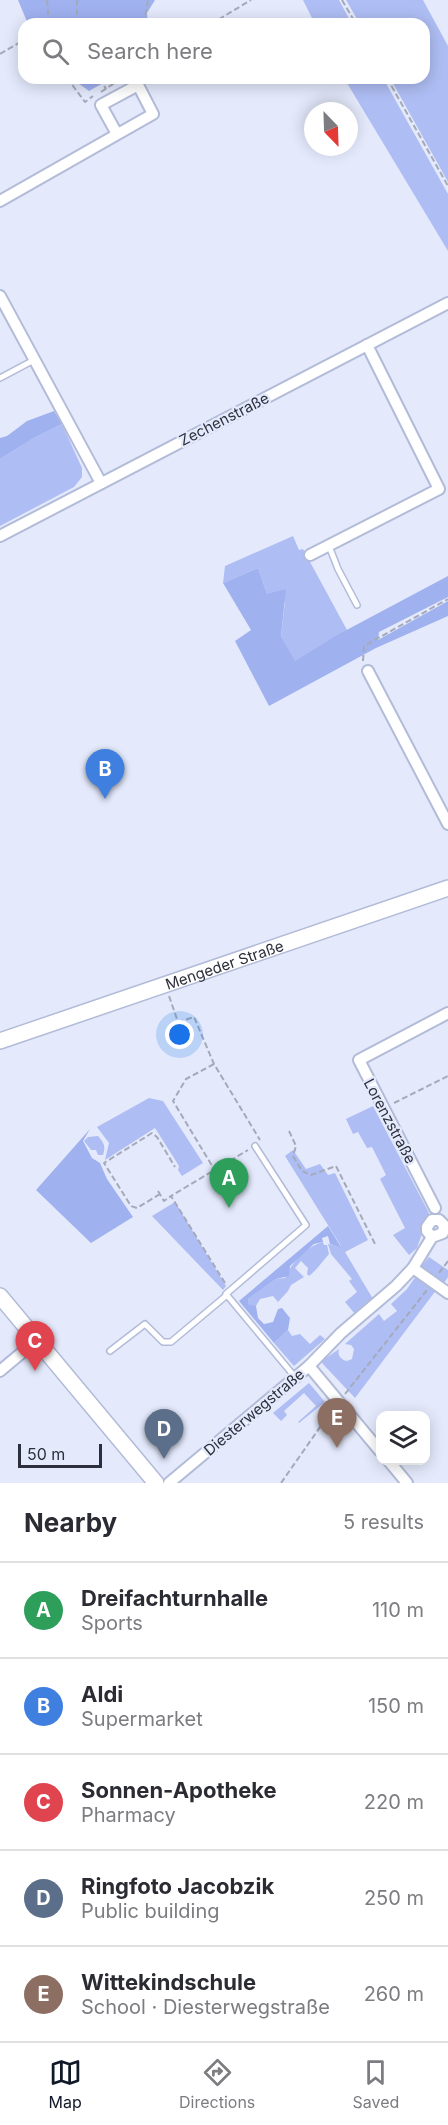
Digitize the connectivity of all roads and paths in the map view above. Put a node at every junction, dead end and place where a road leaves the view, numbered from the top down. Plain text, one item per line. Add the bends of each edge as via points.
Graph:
1 (46, 0) edge
2 (77, 0) edge
3 (148, 0) edge
4 (251, 0) edge
5 (342, 0) edge
6 (48, 18) edge
7 (77, 18) edge
8 (145, 18) edge
9 (221, 18) edge
10 (352, 18) edge
11 (18, 44) edge
12 (0, 54) edge
13 (72, 84) edge
14 (104, 84) edge
15 (112, 84) edge
16 (390, 84) edge
17 (106, 88) junction
18 (117, 134) junction
19 (448, 186) edge
20 (0, 201) edge
21 (0, 296) edge
22 (448, 303) edge
23 (367, 345) junction
24 (34, 360) junction
25 (0, 378) edge
26 (101, 483) junction
27 (0, 536) edge
28 (329, 546) junction
29 (310, 555) dead end
30 (448, 599) edge
31 (357, 605) dead end
32 (368, 671) joint
33 (448, 824) edge
34 (448, 888) edge
35 (165, 985) junction
36 (448, 1013) edge
37 (0, 1041) edge
38 (214, 1064) junction
39 (448, 1076) edge
40 (384, 1108) junction
41 (289, 1131) dead end
42 (255, 1146) junction
43 (175, 1167) dead end
44 (214, 1169) junction
45 (171, 1196) junction
46 (435, 1208) dead end
47 (432, 1237) dead end
48 (375, 1244) dead end
49 (448, 1261) edge
50 (413, 1268) junction
51 (433, 1282) junction
52 (228, 1293) junction
53 (448, 1293) edge
54 (0, 1296) edge
55 (37, 1340) junction
56 (110, 1351) dead end
57 (309, 1366) junction
58 (0, 1371) edge
59 (295, 1377) junction
60 (339, 1401) junction
61 (326, 1420) dead end
62 (376, 1445) edge
63 (391, 1465) edge
64 (156, 1483) edge
65 (169, 1483) edge
66 (281, 1483) edge
67 (407, 1483) edge

1 - 6 path
2 - 7 path
3 - 8 path
4 - 9 path
5 - 10 path
11 - 12 path
13 - 17 path via 85,102
14 - 17 path
15 - 17 path
16 - 19 path
18 - 18 street via 153,114 138,85 101,105
18 - 20 street
21 - 24 street
22 - 23 street, Zechenstraße
23 - 26 street, Zechenstraße
23 - 28 street via 439,489
24 - 25 lane
24 - 26 street
26 - 27 street, Zechenstraße
28 - 29 street
28 - 31 lane
30 - 32 path via 364,646 363,661
32 - 33 street
34 - 35 main road, Mengeder Straße
35 - 37 main road, Mengeder Straße
35 - 38 path via 178,1022 194,1017
36 - 40 street, Lorenzstraße via 359,1060
38 - 42 path via 261,1142
38 - 44 path via 186,1079 173,1101
39 - 40 path
40 - 46 street, Lorenzstraße
41 - 48 path via 296,1146 293,1156 302,1171 311,1176 336,1166
42 - 44 path
42 - 52 lane via 306,1225
43 - 45 path via 152,1133 104,1162 131,1206 137,1208 159,1192 164,1201
44 - 45 path
45 - 52 path
47 - 50 street
49 - 51 path
50 - 51 street
50 - 57 street
51 - 53 street
51 - 60 path
52 - 56 lane via 171,1342 163,1342 145,1324
52 - 59 lane
54 - 55 main road
55 - 58 street
55 - 64 main road
57 - 59 street, Diesterwegstraße
57 - 60 street, Diesterwegstraße
59 - 65 street, Diesterwegstraße
60 - 62 street, Diesterwegstraße
61 - 66 path
63 - 67 street

